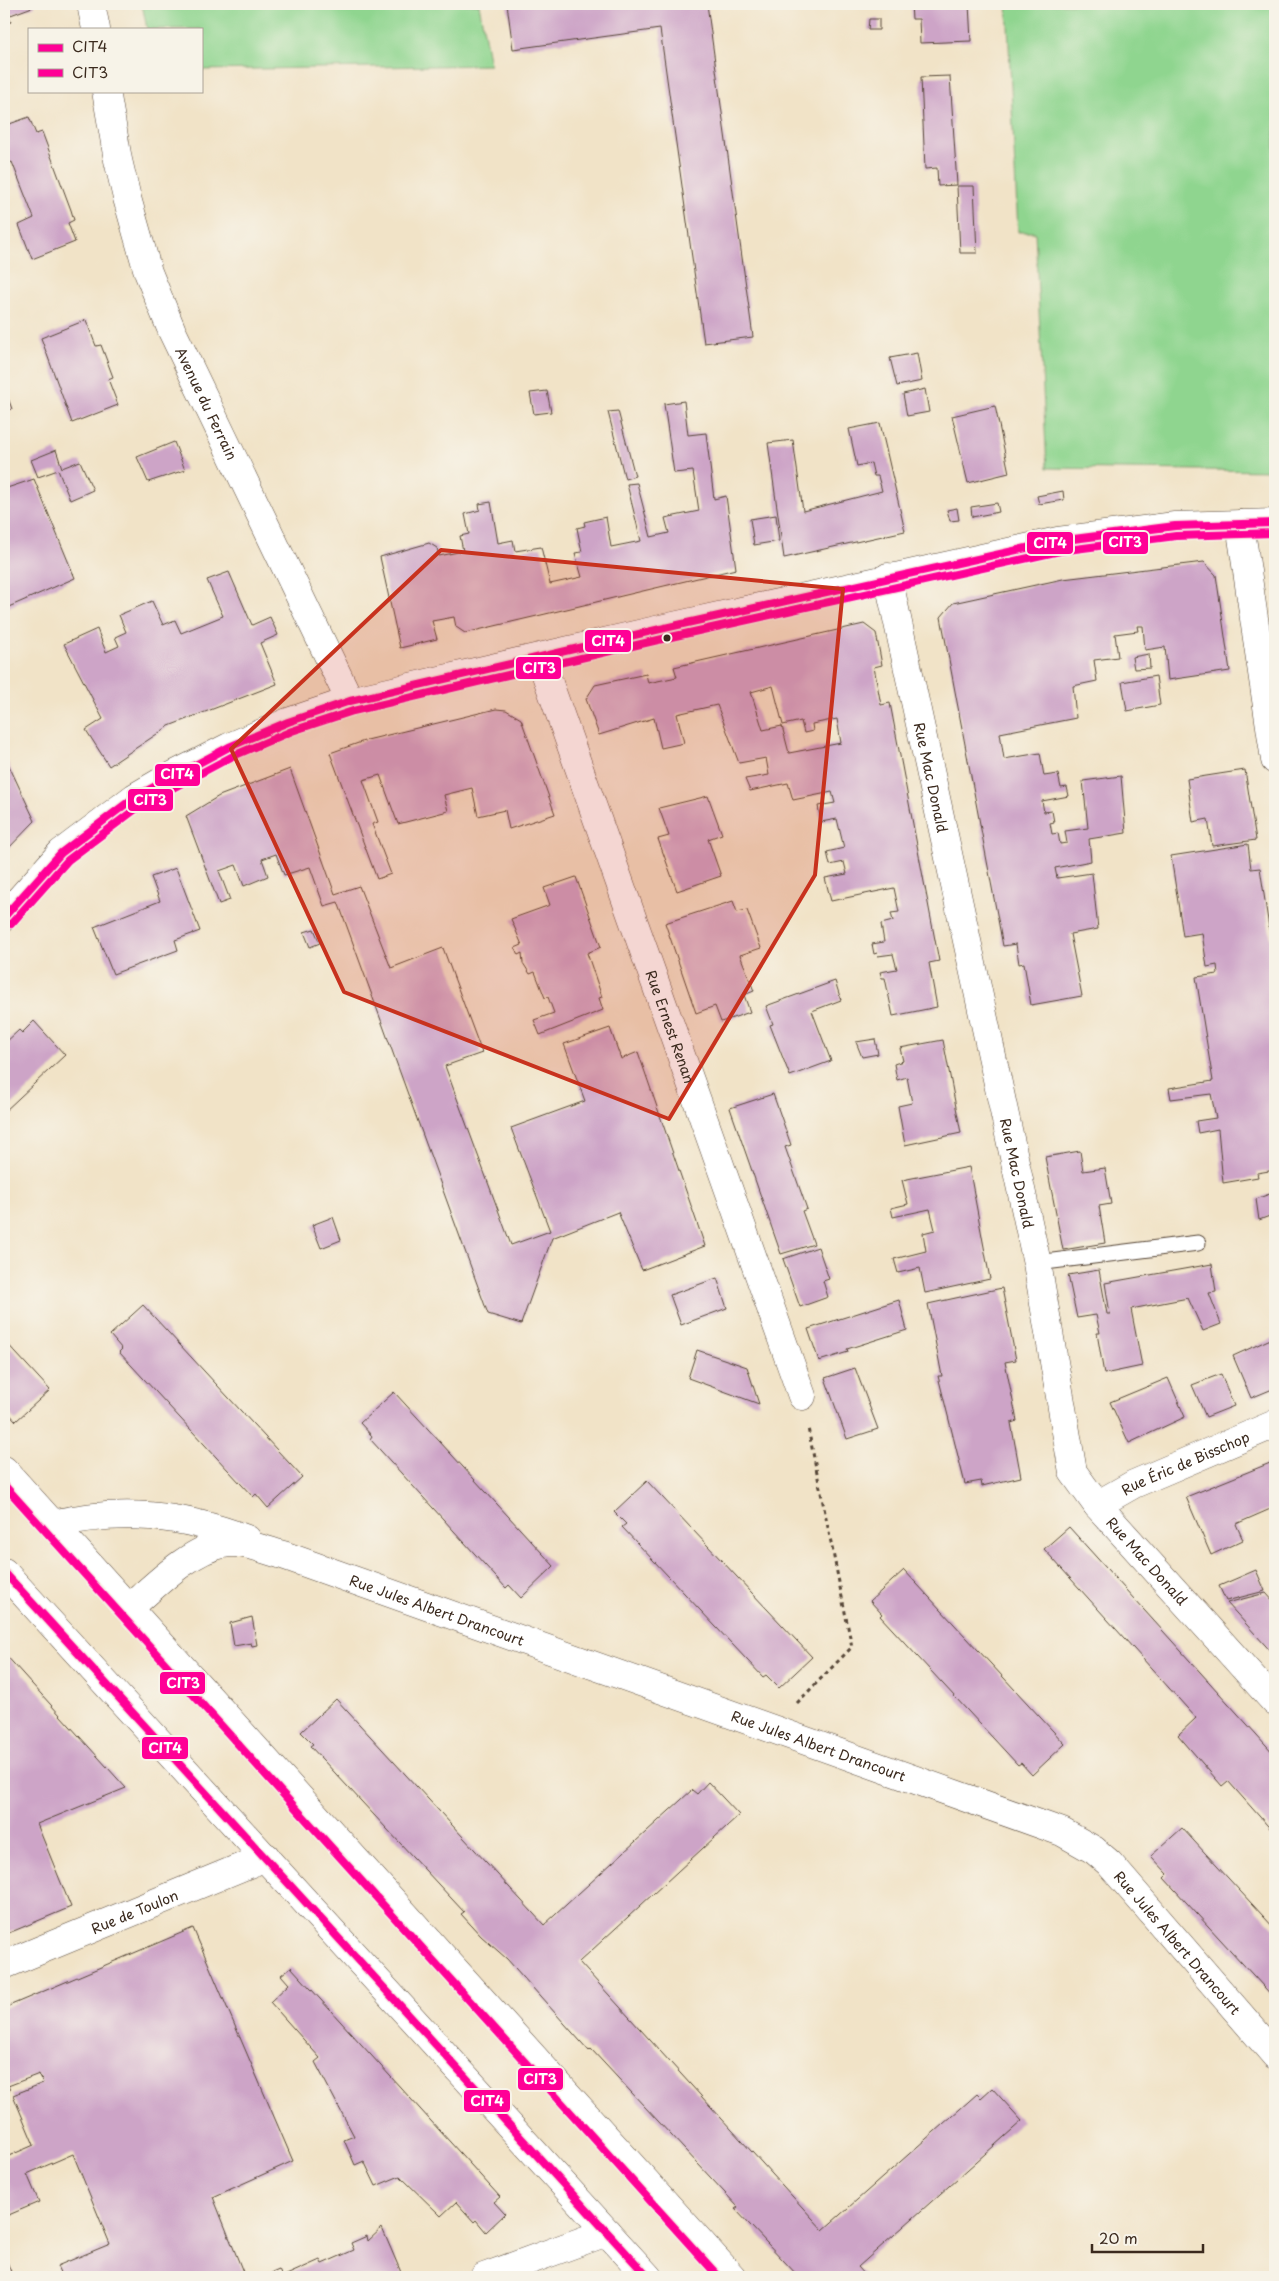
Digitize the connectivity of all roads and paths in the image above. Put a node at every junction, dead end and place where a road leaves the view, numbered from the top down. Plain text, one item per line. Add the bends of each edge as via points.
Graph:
1 (91, 4) edge
2 (96, 28) edge
3 (106, 92) edge
4 (1275, 523) edge
5 (1240, 524) junction
6 (888, 577) junction
7 (540, 658) junction
8 (350, 701) junction
9 (1275, 760) edge
10 (4, 917) edge
11 (1198, 1243) dead end
12 (1037, 1263) junction
13 (802, 1396) joint
14 (1275, 1424) edge
15 (4, 1470) edge
16 (1097, 1505) junction
17 (52, 1524) junction
18 (283, 1555) junction
19 (4, 1572) edge
20 (129, 1608) junction
21 (1275, 1702) edge
22 (771, 1730) junction
23 (266, 1857) junction
24 (4, 1965) edge
25 (1275, 2055) edge
26 (607, 2232) junction
27 (488, 2276) edge
28 (648, 2277) edge
29 (732, 2277) edge

1 - 2 street
3 - 8 street, Avenue du Ferrain via 127,198 154,287 172,331
4 - 5 street
5 - 6 street via 1175,526 1098,534
5 - 9 street
6 - 7 street
6 - 12 street, Rue Mac Donald
7 - 8 street
7 - 13 street, Rue Ernest Renan
8 - 10 street via 229,747 135,797 61,853
11 - 12 lane
12 - 16 street, Rue Mac Donald via 1072,1472
13 - 22 path via 852,1647
14 - 16 street, Rue Éric de Bisschop via 1134,1484
15 - 17 street
16 - 21 street, Rue Mac Donald
17 - 18 street, Rue Jules Albert Drancourt via 82,1517 115,1515 178,1518 229,1533
17 - 20 street
18 - 20 street, Rue Jules Albert Drancourt via 245,1545 223,1544 202,1551
18 - 22 street, Rue Jules Albert Drancourt
19 - 23 street
20 - 29 street
22 - 25 street, Rue Jules Albert Drancourt via 1054,1829 1094,1850 1109,1863
23 - 24 street, Rue de Toulon
23 - 26 street
26 - 27 street
26 - 28 street

